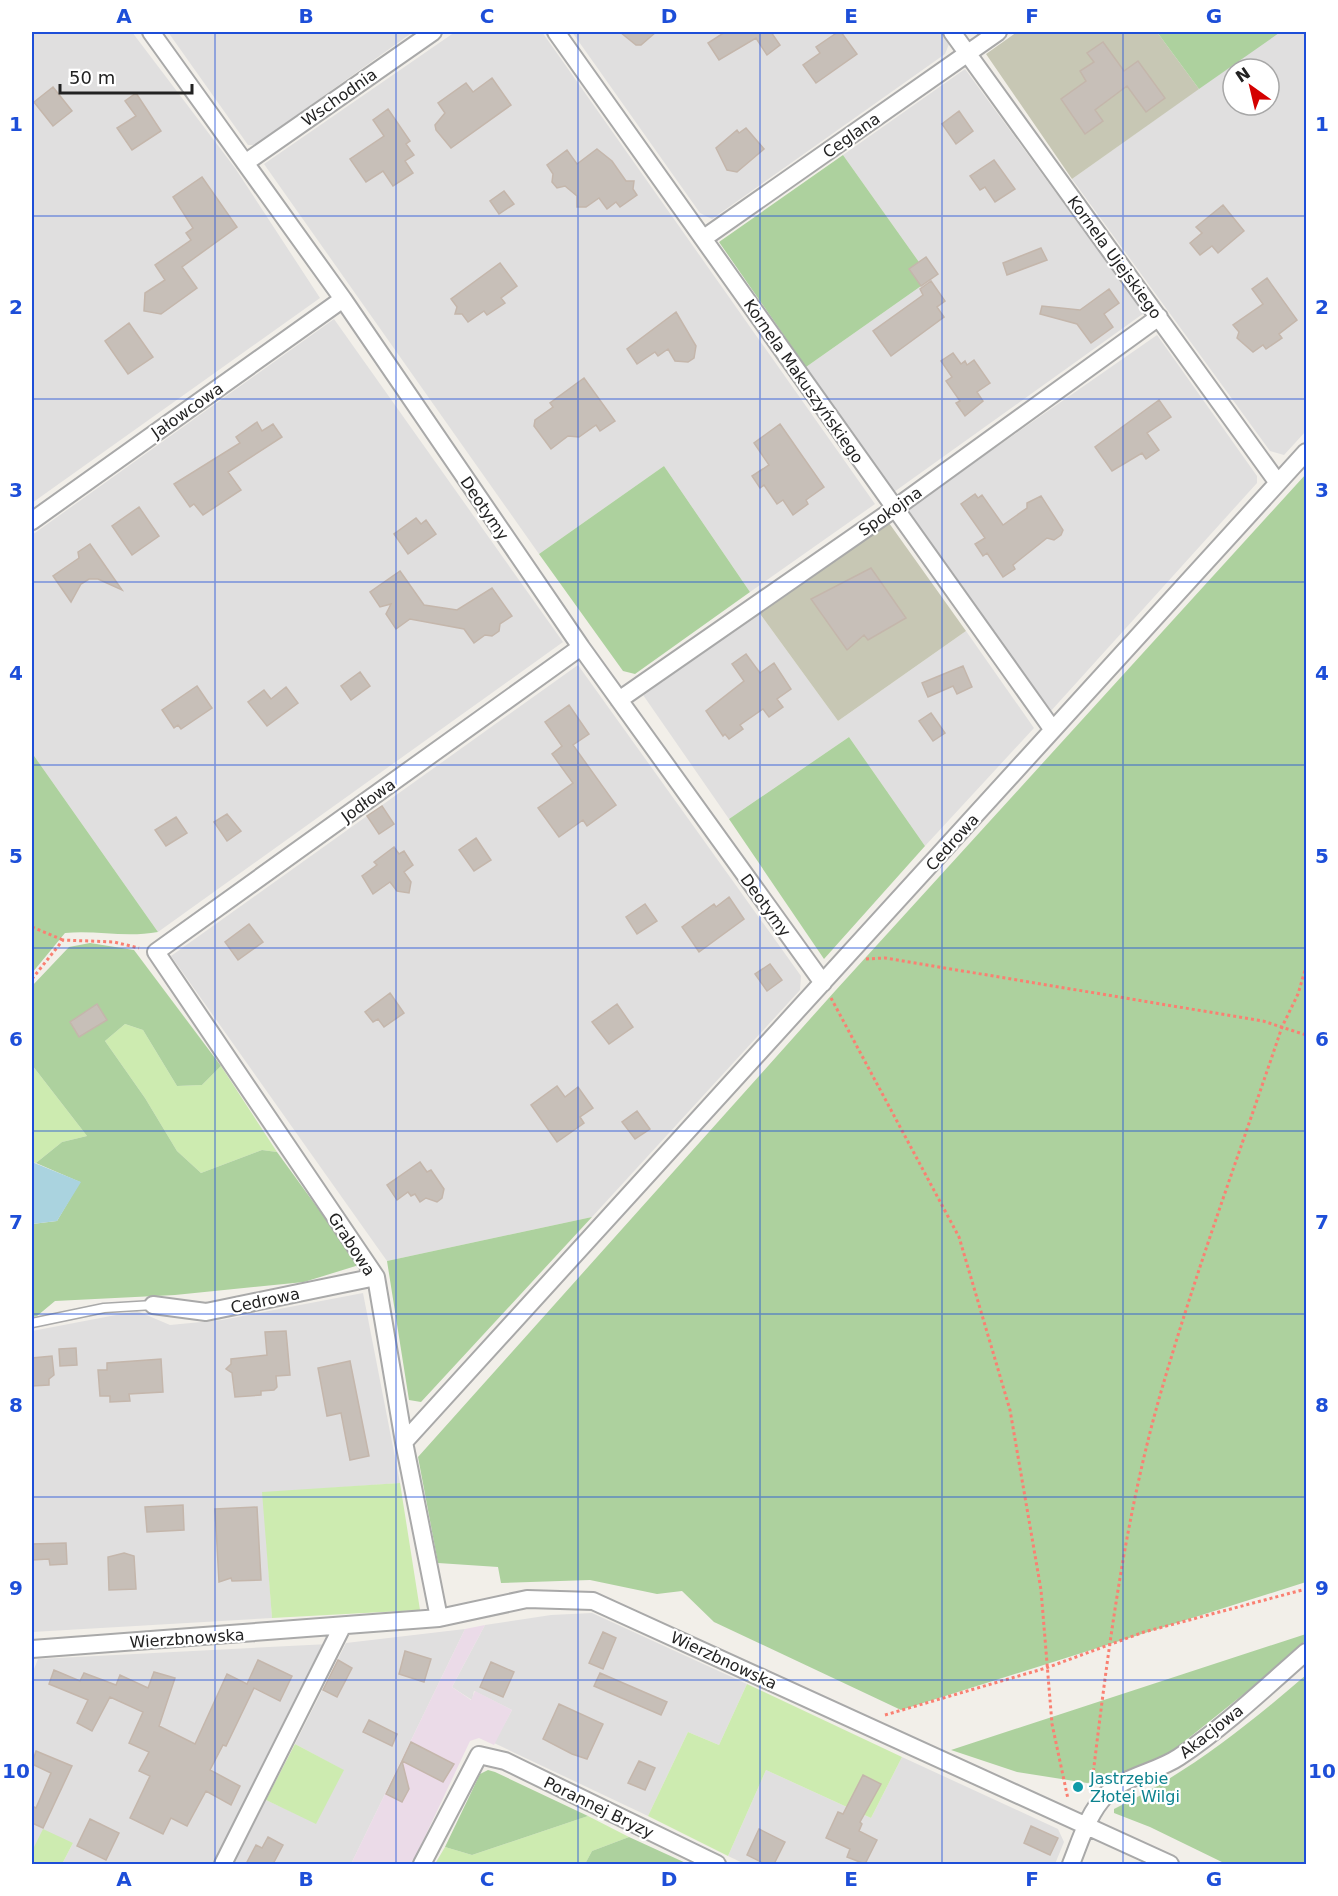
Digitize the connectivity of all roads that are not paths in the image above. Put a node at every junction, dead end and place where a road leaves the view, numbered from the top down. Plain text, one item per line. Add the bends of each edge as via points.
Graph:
1 (151, 32) edge
2 (432, 32) edge
3 (556, 32) edge
4 (952, 32) edge
5 (998, 32) edge
6 (968, 53) junction
7 (245, 163) junction
8 (704, 238) junction
9 (343, 299) junction
10 (1159, 317) junction
11 (1306, 452) edge
12 (1278, 483) junction
13 (894, 509) junction
14 (32, 520) edge
15 (581, 647) junction
16 (619, 700) junction
17 (1053, 730) junction
18 (156, 952) joint
19 (823, 983) junction
20 (376, 1277) junction
21 (153, 1305) joint
22 (32, 1323) edge
23 (404, 1442) junction
24 (439, 1618) junction
25 (342, 1627) junction
26 (32, 1648) edge
27 (1306, 1652) edge
28 (1084, 1819) junction
29 (224, 1864) edge
30 (422, 1864) edge
31 (717, 1864) edge
32 (1071, 1864) edge
33 (1170, 1864) edge

1 - 7 street, Deotymy
2 - 7 street, Wschodnia
3 - 8 street, Kornela Makuszyńskiego
4 - 6 street, Kornela Ujejskiego
5 - 6 street, Ceglana
6 - 8 street, Ceglana
6 - 10 street, Kornela Ujejskiego
7 - 9 street, Deotymy
8 - 13 street, Kornela Makuszyńskiego
9 - 14 street, Jałowcowa
9 - 15 street, Deotymy
10 - 12 street, Kornela Ujejskiego
10 - 13 street, Spokojna
11 - 12 street, Cedrowa
12 - 17 street, Cedrowa
13 - 16 street, Spokojna
13 - 17 street, Kornela Makuszyńskiego
15 - 16 street, Deotymy
15 - 18 street, Jodłowa
16 - 19 street, Deotymy
17 - 19 street, Cedrowa
18 - 20 street, Grabowa
19 - 23 street, Cedrowa
20 - 21 street, Cedrowa via 206,1312
20 - 23 street, Grabowa
21 - 22 lane via 104,1308
23 - 24 street, Grabowa
24 - 25 street, Wierzbnowska
24 - 28 street, Wierzbnowska via 527,1599 593,1601 857,1722
25 - 26 street, Wierzbnowska
25 - 29 street
27 - 28 street, Akacjowa via 1197,1745 1160,1769 1113,1789
28 - 32 street
28 - 33 street, Wierzbnowska
30 - 31 street, Porannej Bryzy via 479,1755 505,1761

